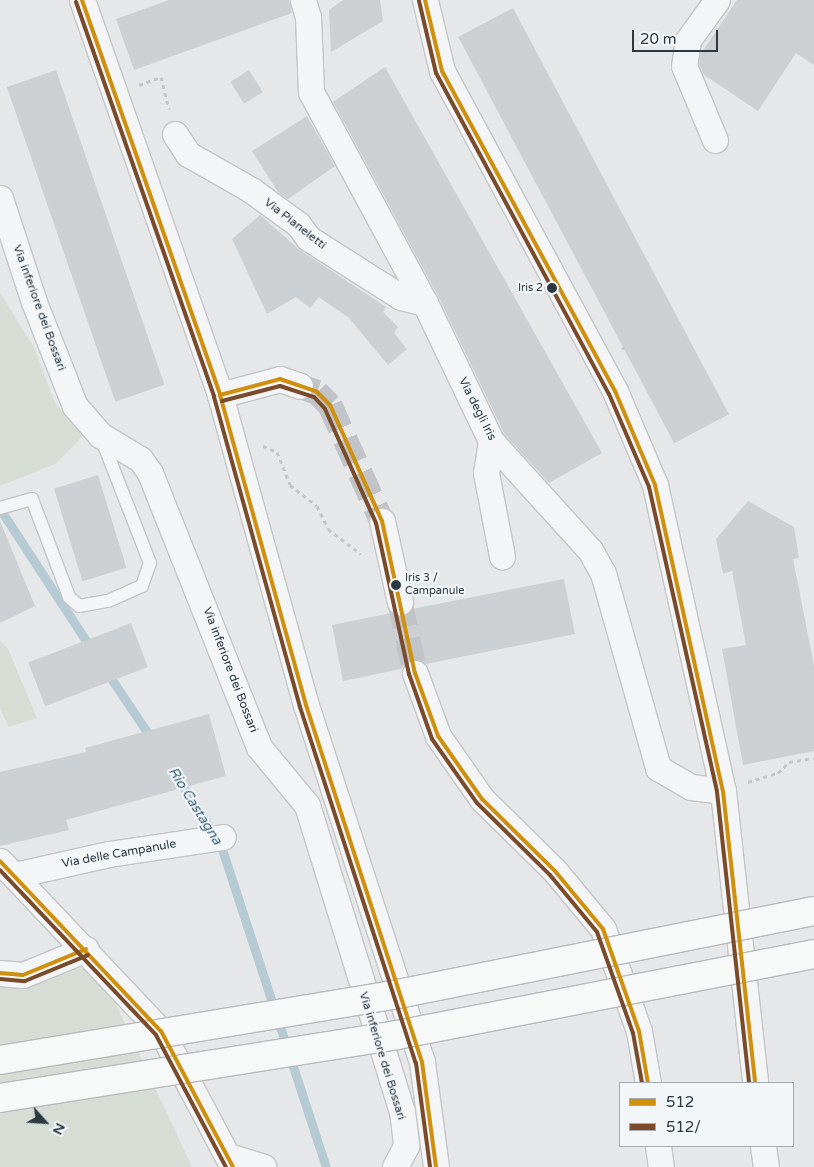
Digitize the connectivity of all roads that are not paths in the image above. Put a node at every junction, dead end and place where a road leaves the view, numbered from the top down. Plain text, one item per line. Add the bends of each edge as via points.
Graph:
1 (82, 0) edge
2 (303, 0) edge
3 (425, 0) edge
4 (717, 0) edge
5 (175, 134) road end
6 (715, 140) dead end
7 (0, 198) edge
8 (425, 303) junction
9 (300, 386) tunnel mouth
10 (220, 395) junction
11 (100, 436) junction
12 (491, 440) junction
13 (0, 508) edge
14 (382, 521) tunnel mouth
15 (502, 556) dead end
16 (400, 602) tunnel mouth
17 (415, 673) tunnel mouth
18 (722, 790) junction
19 (223, 837) dead end
20 (7, 868) edge
21 (814, 911) edge
22 (86, 949) junction
23 (814, 954) edge
24 (0, 973) edge
25 (0, 1060) edge
26 (648, 1082) edge
27 (755, 1082) edge
28 (0, 1098) edge
29 (658, 1147) edge
30 (763, 1147) edge
31 (231, 1161) edge
32 (263, 1167) edge
33 (396, 1167) edge
34 (436, 1167) edge
35 (661, 1167) edge
36 (766, 1167) edge

1 - 10 street
2 - 8 street, Via degli Iris via 308,17 311,92
3 - 18 street via 442,71 615,391 655,485
4 - 6 street via 688,40 684,66
5 - 8 street, Via Pianeletti via 188,154 251,190 298,224 308,238 401,297
7 - 11 street, Via inferiore dei Bossari via 72,399
8 - 12 street, Via degli Iris
9 - 10 street via 280,379
10 - 34 street via 306,705 422,1062
11 - 13 lane via 150,563 142,586 108,601 78,606 69,597 32,499
11 - 33 street, Via inferiore dei Bossari via 140,459 150,473 259,747 307,805 402,1111 406,1146
12 - 15 street via 486,473
12 - 18 street, Via degli Iris via 590,550 603,573 658,768 691,787
14 - 16 street
17 - 26 street via 438,736 482,799 555,872 603,929 639,1031
18 - 27 street
19 - 20 street, Via delle Campanule
20 - 22 street, Via delle Campanule
21 - 25 highway, bridge via 393,995
22 - 24 street via 23,975
22 - 31 street, Via delle Campanule via 161,1031
23 - 28 highway, bridge via 397,1035
29 - 35 street
30 - 36 street
31 - 32 street

